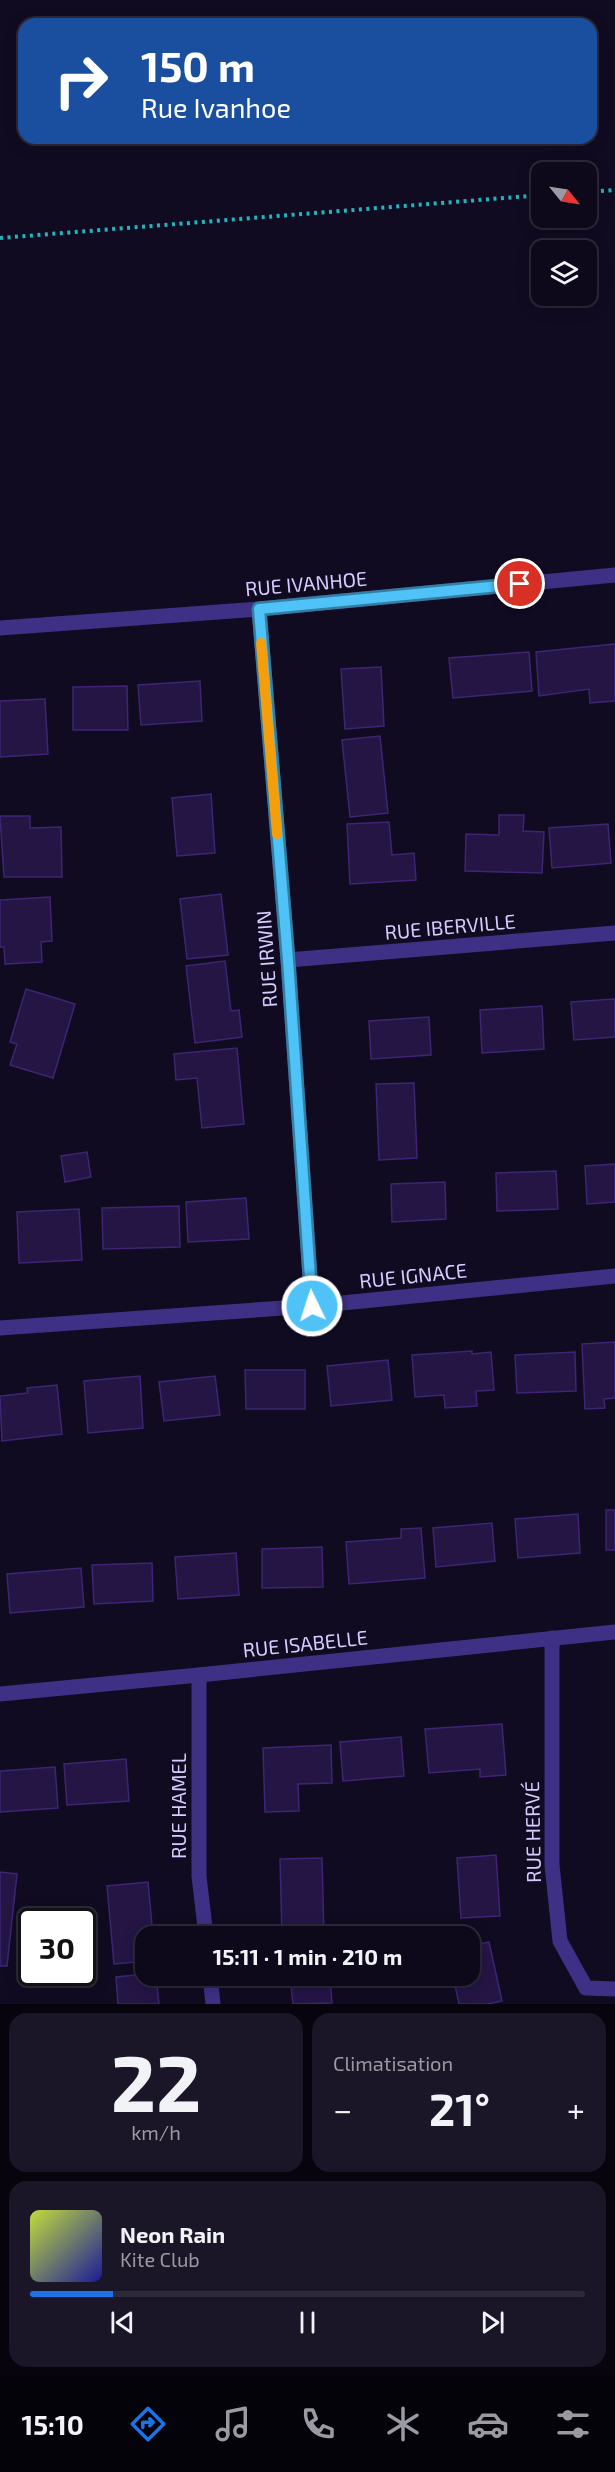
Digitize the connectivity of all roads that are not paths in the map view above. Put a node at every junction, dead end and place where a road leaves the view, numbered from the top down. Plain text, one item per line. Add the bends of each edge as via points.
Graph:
1 (615, 575) edge
2 (259, 609) junction
3 (0, 628) edge
4 (615, 933) edge
5 (288, 960) junction
6 (615, 1276) edge
7 (312, 1306) junction
8 (0, 1328) edge
9 (615, 1632) edge
10 (552, 1638) junction
11 (200, 1676) junction
12 (0, 1694) edge
13 (205, 1926) edge
14 (211, 1986) edge
15 (615, 1989) edge
16 (213, 2004) edge

1 - 2 street, RUE IVANHOE
2 - 3 street, RUE IVANHOE
2 - 5 street, RUE IRWIN
4 - 5 street, RUE IBERVILLE
5 - 7 street, RUE IRWIN
6 - 7 street, RUE IGNACE
7 - 8 street, RUE IGNACE
9 - 10 street, RUE ISABELLE
10 - 11 street, RUE ISABELLE
10 - 15 street, RUE HERVÉ via 552,1865 560,1941 586,1988
11 - 12 street, RUE ISABELLE
11 - 13 street, RUE HAMEL via 199,1876
14 - 16 street

